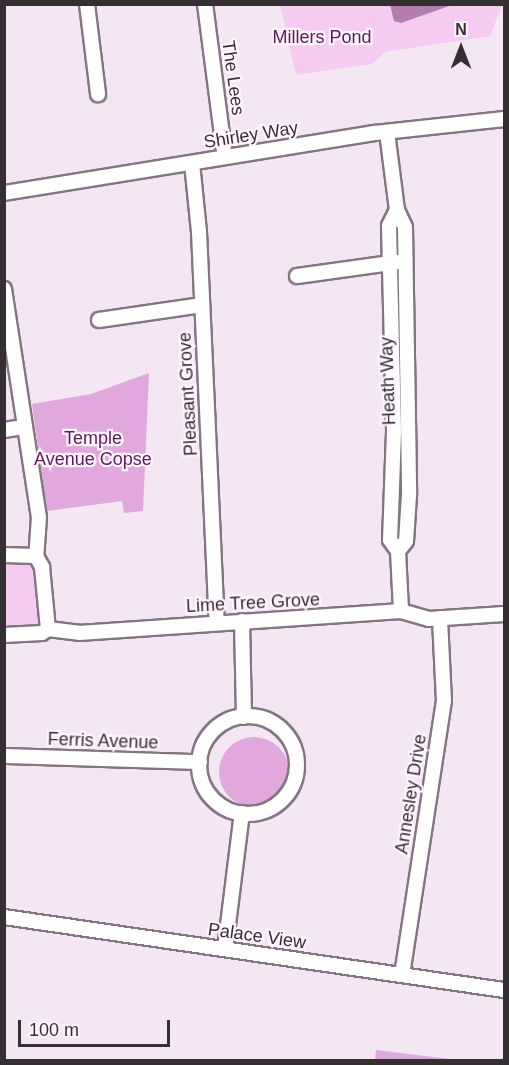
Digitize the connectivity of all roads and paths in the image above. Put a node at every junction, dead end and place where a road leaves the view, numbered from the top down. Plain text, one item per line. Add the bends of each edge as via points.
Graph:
1 (87, 4) edge
2 (205, 4) edge
3 (98, 93) dead end
4 (504, 119) edge
5 (387, 132) junction
6 (225, 156) junction
7 (192, 163) junction
8 (4, 193) edge
9 (397, 210) junction
10 (390, 262) junction
11 (405, 262) junction
12 (297, 276) dead end
13 (4, 289) edge
14 (202, 305) junction
15 (6, 315) edge
16 (99, 320) dead end
17 (24, 428) junction
18 (4, 430) edge
19 (394, 475) junction
20 (409, 475) junction
21 (398, 551) junction
22 (4, 555) edge
23 (36, 556) junction
24 (401, 611) junction
25 (504, 614) edge
26 (440, 618) junction
27 (242, 621) junction
28 (217, 623) junction
29 (48, 629) junction
30 (4, 635) edge
31 (244, 717) junction
32 (4, 756) edge
33 (200, 762) junction
34 (242, 813) junction
35 (4, 917) edge
36 (225, 950) junction
37 (402, 975) junction
38 (504, 990) edge

1 - 3 street
2 - 6 street, The Lees
4 - 5 street, Shirley Way
5 - 6 street, Shirley Way
5 - 9 street, Heath Way
6 - 7 street, Shirley Way
7 - 8 street, Shirley Way
7 - 14 street, Pleasant Grove
9 - 10 street, Heath Way via 389,226
9 - 11 street, Heath Way via 405,227
10 - 11 street
10 - 12 street
10 - 19 street, Heath Way
11 - 20 street, Heath Way
13 - 15 street
14 - 16 street
14 - 28 street, Pleasant Grove
15 - 17 street
17 - 18 street
17 - 23 street via 40,527
19 - 20 street
19 - 21 street, Heath Way via 390,540
20 - 21 street, Heath Way via 406,541
21 - 24 street, Heath Way
22 - 23 street
23 - 29 street via 42,567
24 - 26 street, Lime Tree Grove
24 - 27 street, Lime Tree Grove
25 - 26 street, Lime Tree Grove
26 - 37 street, Annesley Drive via 444,701
27 - 28 street, Lime Tree Grove
27 - 31 street
28 - 29 street, Lime Tree Grove via 79,633
29 - 30 street, Lime Tree Grove via 42,633
31 - 33 street via 216,728 204,743
31 - 34 street via 263,719 281,729 293,745 297,765 293,786 280,802 262,812
32 - 33 street, Ferris Avenue
33 - 34 street via 203,783 216,801
34 - 36 street
35 - 36 street, Palace View
36 - 37 street, Palace View
37 - 38 street, Palace View

